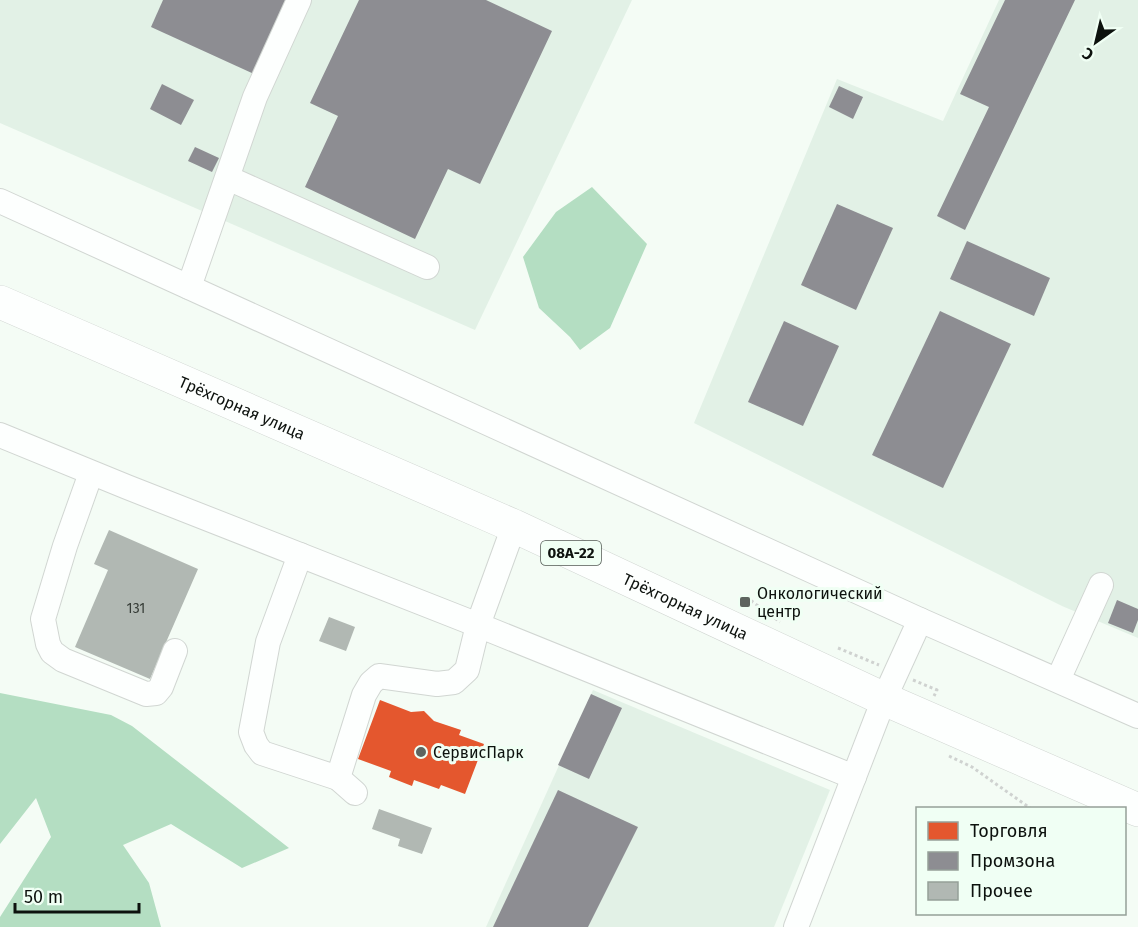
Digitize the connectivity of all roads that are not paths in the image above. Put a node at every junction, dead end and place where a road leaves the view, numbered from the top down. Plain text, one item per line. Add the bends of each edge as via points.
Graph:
1 (299, 0) edge
2 (228, 178) junction
3 (0, 201) edge
4 (427, 267) dead end
5 (189, 287) junction
6 (0, 302) edge
7 (0, 435) edge
8 (92, 473) junction
9 (514, 526) junction
10 (300, 555) junction
11 (1101, 585) dead end
12 (920, 620) junction
13 (478, 625) junction
14 (175, 651) dead end
15 (1058, 680) junction
16 (884, 699) junction
17 (1138, 716) edge
18 (854, 777) junction
19 (1138, 810) edge
20 (796, 927) edge

1 - 2 lane via 255,97
2 - 4 lane
2 - 5 lane
3 - 5 lane
5 - 12 lane
6 - 9 highway, Трёхгорная улица / 08А-22
7 - 8 lane
8 - 10 lane
8 - 14 lane via 43,619 48,644 63,660 146,694 156,693 161,687
9 - 13 lane
9 - 16 highway, Трёхгорная улица / 08А-22
10 - 13 lane
10 - 13 lane via 268,642 251,732 262,753 347,786 364,695 371,682 379,676 437,684 454,682 467,670
11 - 15 lane
12 - 15 lane
12 - 16 lane
13 - 18 lane
15 - 17 lane
16 - 18 lane
16 - 19 highway, Трёхгорная улица / 08А-22
18 - 20 lane

